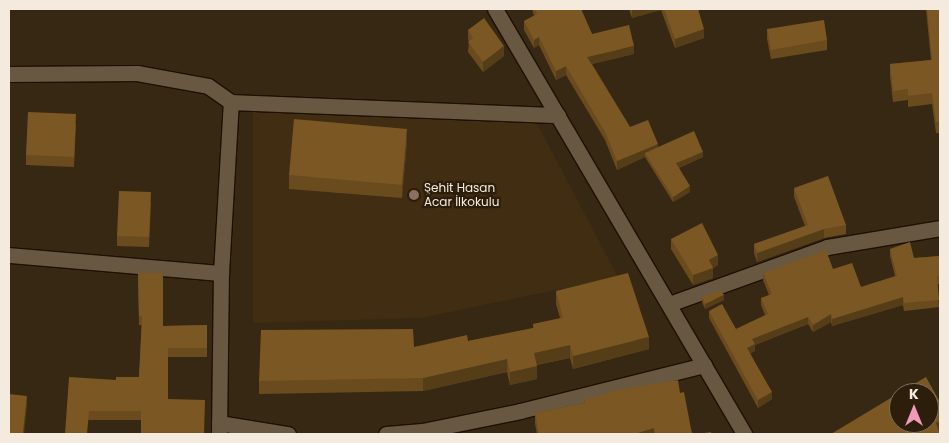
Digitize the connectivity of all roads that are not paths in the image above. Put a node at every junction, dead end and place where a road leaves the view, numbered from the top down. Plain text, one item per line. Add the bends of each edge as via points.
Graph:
1 (495, 9) edge
2 (9, 74) edge
3 (231, 102) junction
4 (558, 115) junction
5 (940, 228) edge
6 (9, 255) edge
7 (221, 273) junction
8 (669, 304) junction
9 (704, 365) junction
10 (219, 429) edge
11 (288, 434) edge
12 (386, 434) edge
13 (744, 434) edge

1 - 4 street
2 - 3 street via 137,73 208,86
3 - 4 street
3 - 7 street
4 - 8 street
5 - 8 street via 827,247
6 - 7 street
7 - 10 street
8 - 9 street
9 - 12 street via 512,412 422,431
9 - 13 street
10 - 11 street

